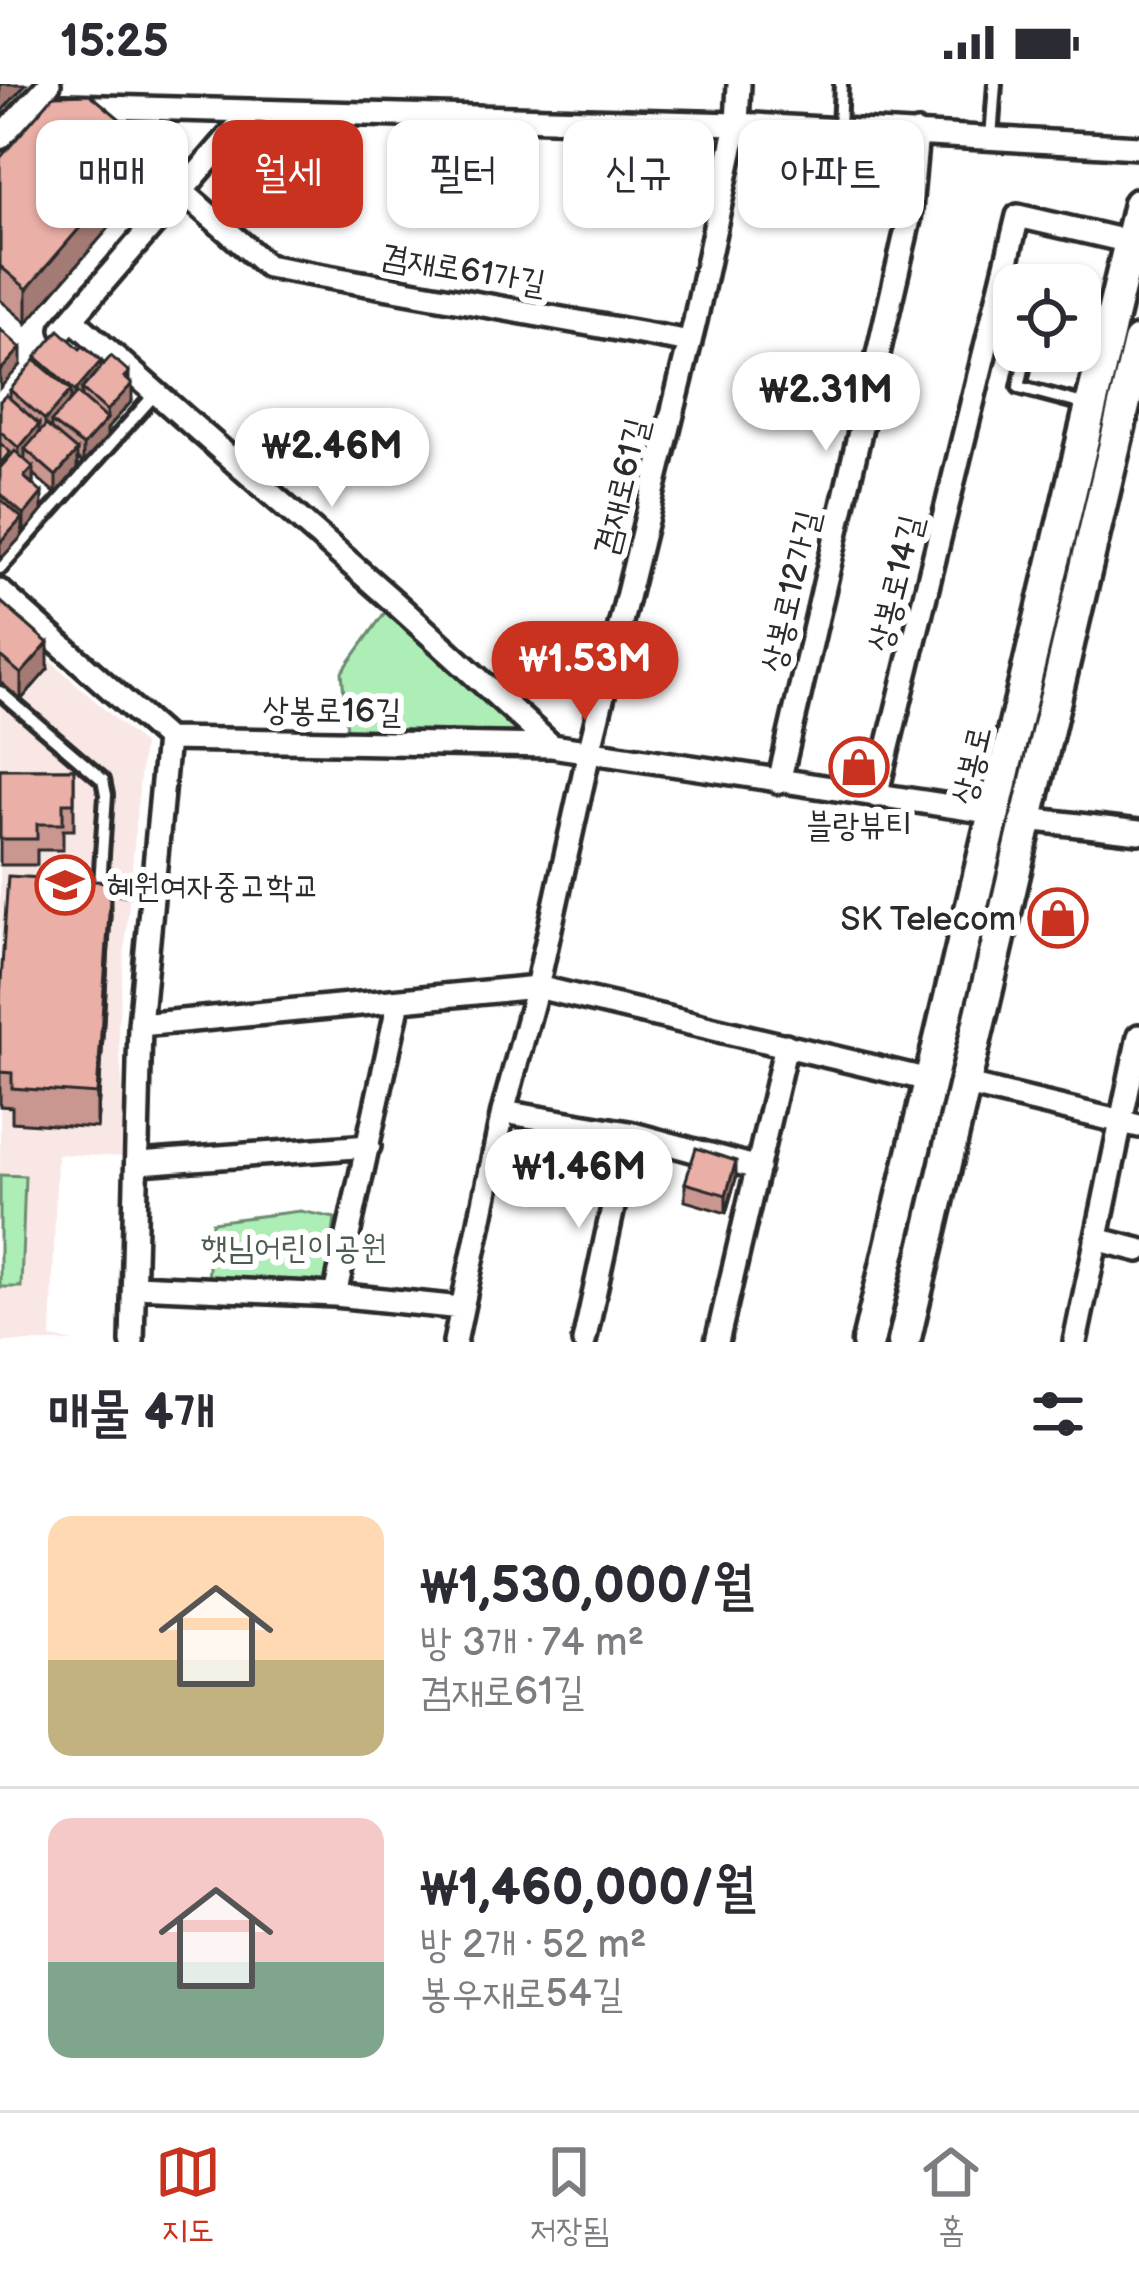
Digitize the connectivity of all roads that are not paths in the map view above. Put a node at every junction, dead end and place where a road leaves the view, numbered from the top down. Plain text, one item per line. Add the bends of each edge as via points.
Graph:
1 (49, 84) edge
2 (739, 84) edge
3 (841, 84) edge
4 (994, 84) edge
5 (30, 105) junction
6 (251, 111) junction
7 (839, 120) edge
8 (737, 124) junction
9 (924, 133) edge
10 (0, 138) edge
11 (991, 138) junction
12 (1139, 148) edge
13 (188, 184) edge
14 (188, 196) edge
15 (1139, 204) edge
16 (150, 228) edge
17 (907, 228) edge
18 (1130, 242) junction
19 (1101, 311) edge
20 (72, 319) junction
21 (690, 342) junction
22 (1139, 342) edge
23 (44, 352) edge
24 (1022, 372) edge
25 (1092, 372) edge
26 (156, 393) junction
27 (1090, 406) junction
28 (0, 568) edge
29 (0, 591) edge
30 (0, 692) edge
31 (167, 739) junction
32 (552, 746) junction
33 (589, 752) junction
34 (88, 766) junction
35 (72, 776) edge
36 (779, 782) junction
37 (875, 796) junction
38 (996, 813) junction
39 (1028, 818) junction
40 (1139, 832) edge
41 (80, 885) edge
42 (100, 885) junction
43 (153, 890) junction
44 (536, 987) junction
45 (399, 1001) junction
46 (140, 1025) junction
47 (1139, 1036) edge
48 (786, 1045) junction
49 (929, 1080) junction
50 (963, 1084) junction
51 (503, 1112) junction
52 (1130, 1124) edge
53 (629, 1133) junction
54 (369, 1146) junction
55 (139, 1163) junction
56 (758, 1168) junction
57 (1096, 1239) junction
58 (1139, 1250) edge
59 (135, 1286) junction
60 (335, 1295) junction
61 (461, 1308) junction
62 (132, 1342) edge
63 (454, 1342) edge
64 (584, 1342) edge
65 (717, 1342) edge
66 (868, 1342) edge
67 (904, 1342) edge
68 (1075, 1342) edge

1 - 5 street
2 - 8 street, 겸재로61길
3 - 7 lane
4 - 11 lane
5 - 6 street
5 - 10 street
6 - 8 street
6 - 13 street
8 - 21 street, 겸재로61길
9 - 11 street
11 - 12 street
14 - 21 street, 겸재로61가길 via 267,266
15 - 18 main road, 상봉로
16 - 20 street
17 - 36 street, 상봉로12가길
18 - 19 main road, 상봉로
18 - 37 street, 상봉로14길 via 1018,217
20 - 23 street
20 - 26 street
21 - 33 street, 겸재로61길
22 - 39 main road, 상봉로
24 - 27 lane via 1019,387
25 - 27 main road, 상봉로
26 - 28 lane
26 - 32 street
27 - 38 main road, 상봉로
29 - 31 street
30 - 34 lane
31 - 32 street, 상봉로16길
31 - 43 street
32 - 33 street, 상봉로16길
33 - 36 street, 상봉로16길
33 - 44 street, 겸재로61길
34 - 35 lane
34 - 42 lane via 106,787
36 - 37 street, 상봉로16길
37 - 38 street, 상봉로16길
38 - 39 main road
38 - 49 main road, 상봉로
39 - 40 street
39 - 50 main road, 상봉로
41 - 42 lane
42 - 43 lane
43 - 46 street
44 - 45 street
44 - 48 street
44 - 51 street, 겸재로61길
45 - 46 street
45 - 54 street
46 - 55 street
47 - 52 street
48 - 49 street
48 - 56 street
49 - 66 main road, 상봉로
50 - 52 street
50 - 67 main road, 상봉로
51 - 53 street
51 - 61 street, 겸재로61길
52 - 57 street
53 - 56 street
53 - 64 street
54 - 55 street
54 - 60 street
55 - 59 street
56 - 65 street
57 - 58 street
57 - 68 street
59 - 60 street
59 - 62 street
60 - 61 street
61 - 63 street, 겸재로61길

